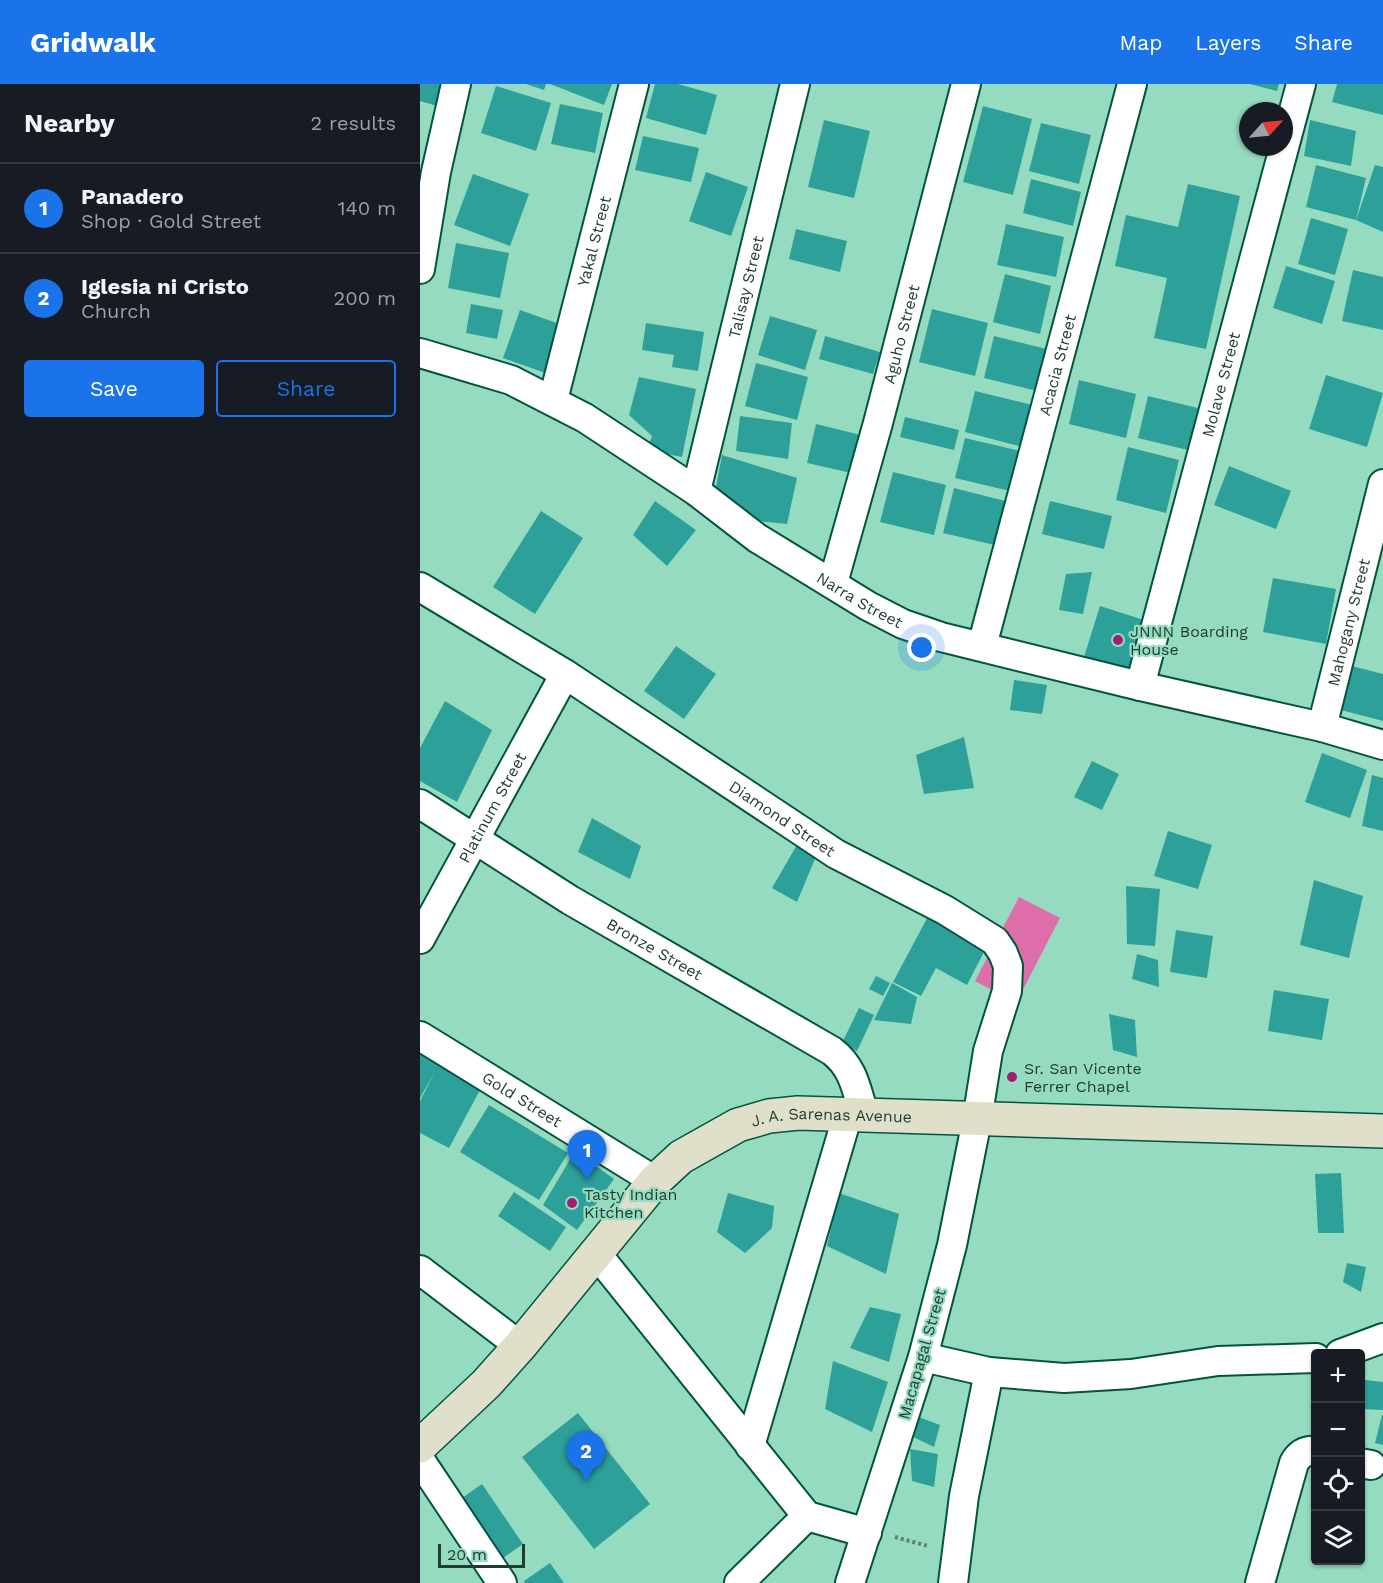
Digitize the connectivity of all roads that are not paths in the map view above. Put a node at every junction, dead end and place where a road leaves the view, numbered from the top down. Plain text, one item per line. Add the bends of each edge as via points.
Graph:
1 (456, 84) edge
2 (634, 84) edge
3 (795, 84) edge
4 (966, 84) edge
5 (1132, 84) edge
6 (1301, 84) edge
7 (420, 269) edge
8 (420, 353) edge
9 (553, 400) junction
10 (1383, 484) edge
11 (696, 491) junction
12 (833, 583) junction
13 (420, 587) edge
14 (982, 646) junction
15 (565, 674) junction
16 (1140, 686) junction
17 (1322, 726) junction
18 (1383, 745) edge
19 (420, 804) edge
20 (475, 838) junction
21 (420, 939) edge
22 (420, 1036) edge
23 (856, 1114) junction
24 (977, 1120) junction
25 (1383, 1131) edge
26 (655, 1181) junction
27 (596, 1253) junction
28 (420, 1270) edge
29 (1383, 1338) edge
30 (520, 1346) junction
31 (1351, 1349) edge
32 (922, 1357) junction
33 (1311, 1358) edge
34 (990, 1371) junction
35 (420, 1446) edge
36 (750, 1446) junction
37 (1311, 1451) edge
38 (420, 1460) edge
39 (807, 1516) junction
40 (868, 1531) junction
41 (502, 1583) edge
42 (739, 1583) edge
43 (850, 1583) edge
44 (953, 1583) edge
45 (1260, 1583) edge

1 - 7 street
2 - 9 street, Yakal Street
3 - 11 street, Talisay Street
4 - 12 street, Aguho Street
5 - 14 street, Acacia Street
6 - 16 street, Molave Street
8 - 9 street, Narra Street via 511,380
9 - 11 street, Narra Street
10 - 17 street, Mahogany Street
11 - 12 street, Narra Street via 758,538
12 - 14 street, Narra Street via 903,624
13 - 15 street, Diamond Street
14 - 16 street, Narra Street
15 - 20 street, Platinum Street
15 - 24 street, Diamond Street via 836,854 945,910 995,941 1008,966 1008,979 988,1051
16 - 17 street, Narra Street
17 - 18 street, Narra Street
19 - 20 street, Bronze Street
20 - 21 street, Platinum Street
20 - 23 street, Bronze Street via 570,900 832,1051 844,1060 852,1075
22 - 26 street, Gold Street
23 - 24 main road, J. A. Sarenas Avenue
23 - 26 main road, J. A. Sarenas Avenue via 798,1113 738,1125 681,1157
23 - 36 street
24 - 25 main road, J. A. Sarenas Avenue
24 - 32 street, Macapagal Street via 952,1245
26 - 27 main road, J. A. Sarenas Avenue
27 - 30 main road, J. A. Sarenas Avenue
27 - 36 street
28 - 30 street
29 - 31 street
30 - 35 main road, J. A. Sarenas Avenue
32 - 34 street
32 - 40 street, Macapagal Street
33 - 34 street via 1218,1361 1131,1374 1064,1378
34 - 44 street via 964,1496
36 - 39 street
37 - 45 street via 1294,1462
38 - 41 street
39 - 40 street
39 - 42 street
40 - 43 street, Macapagal Street

